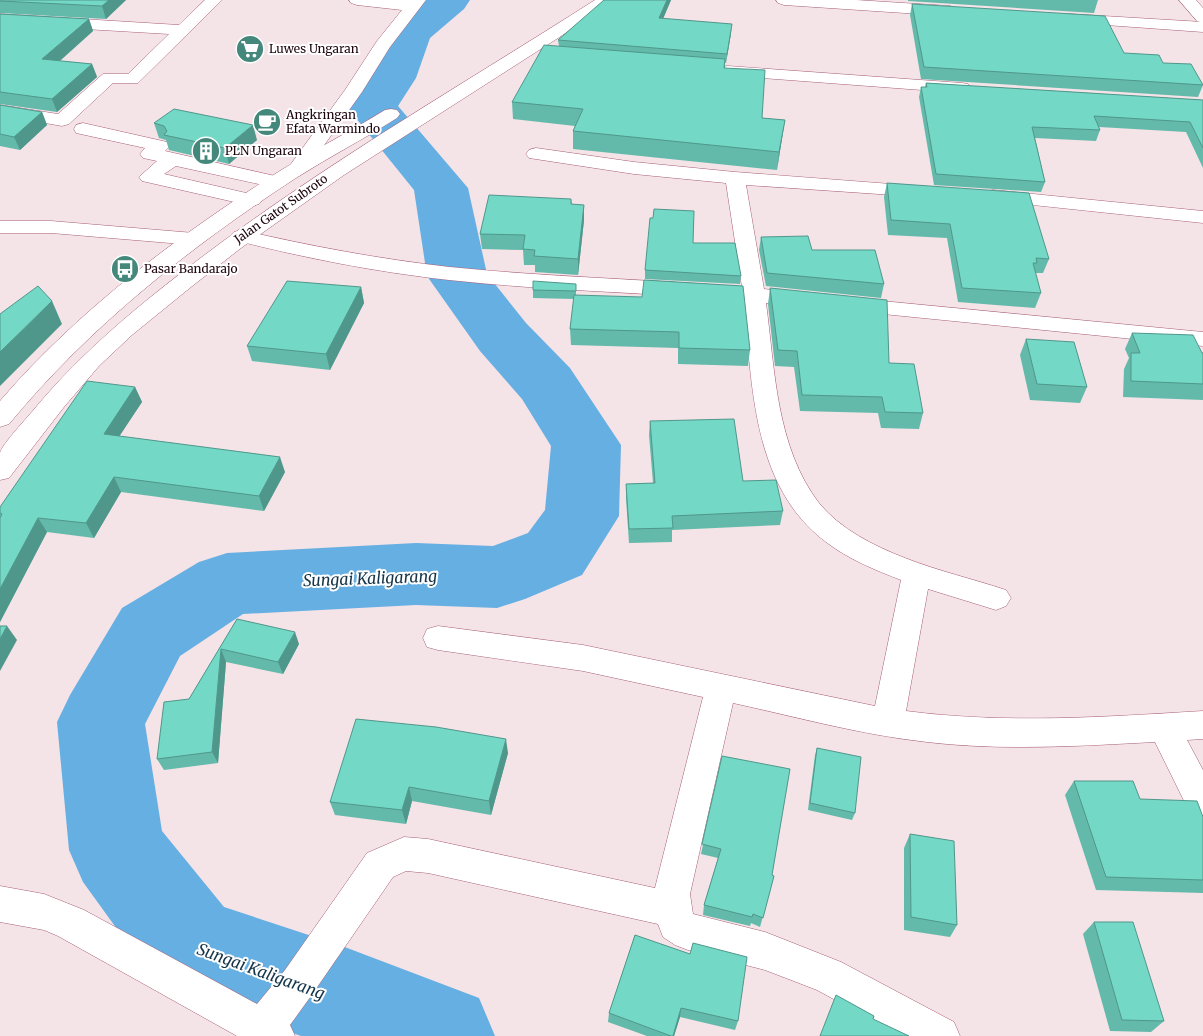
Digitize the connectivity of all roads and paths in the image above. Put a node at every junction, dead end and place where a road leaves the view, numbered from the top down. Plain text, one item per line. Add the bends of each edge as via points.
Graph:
1 (214, 0) edge
2 (357, 0) edge
3 (606, 0) edge
4 (784, 0) edge
5 (1187, 0) edge
6 (415, 3) edge
7 (964, 12) edge
8 (1054, 18) edge
9 (1203, 18) edge
10 (0, 19) edge
11 (1203, 27) edge
12 (182, 30) junction
13 (524, 54) junction
14 (550, 56) edge
15 (711, 69) edge
16 (977, 89) edge
17 (408, 104) dead end
18 (0, 110) edge
19 (83, 129) dead end
20 (536, 154) dead end
21 (172, 159) junction
22 (298, 168) junction
23 (735, 178) junction
24 (277, 182) junction
25 (940, 192) edge
26 (979, 195) edge
27 (252, 200) junction
28 (1203, 217) edge
29 (0, 227) edge
30 (241, 236) junction
31 (194, 239) junction
32 (754, 294) junction
33 (1203, 339) edge
34 (0, 418) edge
35 (0, 471) edge
36 (916, 575) junction
37 (996, 598) dead end
38 (438, 638) dead end
39 (721, 688) junction
40 (888, 724) junction
41 (1203, 725) edge
42 (1164, 727) junction
43 (1203, 804) edge
44 (0, 904) edge
45 (674, 910) junction
46 (268, 1033) edge
47 (940, 1036) edge

1 - 12 main road
2 - 6 main road
3 - 13 main road, Jalan Gatot Subroto
4 - 7 main road
5 - 9 main road
6 - 22 main road
8 - 11 main road
10 - 12 main road
12 - 18 main road via 132,79 109,78 62,120
13 - 14 main road
13 - 30 main road, Jalan Gatot Subroto via 357,158
15 - 16 main road
17 - 22 main road, Jalan Gatot Subroto
19 - 21 main road via 160,146 150,154
20 - 23 main road
21 - 24 main road
21 - 27 main road via 149,177
22 - 24 main road, Jalan Gatot Subroto
23 - 25 main road
23 - 32 main road
24 - 27 main road, Jalan Gatot Subroto
26 - 28 main road
27 - 31 main road, Jalan Gatot Subroto
29 - 31 main road via 51,227
30 - 32 main road via 330,257 442,272
30 - 35 main road, Jalan Gatot Subroto via 93,359 47,410
31 - 34 main road, Jalan Gatot Subroto via 61,350
32 - 33 main road
32 - 36 main road via 764,389 778,448 792,485 809,510 834,533 869,555
36 - 37 main road
36 - 40 main road
38 - 39 main road via 583,658
39 - 40 main road
39 - 45 main road via 672,894
40 - 42 main road via 988,734
41 - 42 main road
42 - 43 main road
44 - 46 main road via 44,912 71,923
45 - 46 main road via 428,856 404,854 380,865 298,983
45 - 47 main road via 676,924 688,932 765,951 828,975

